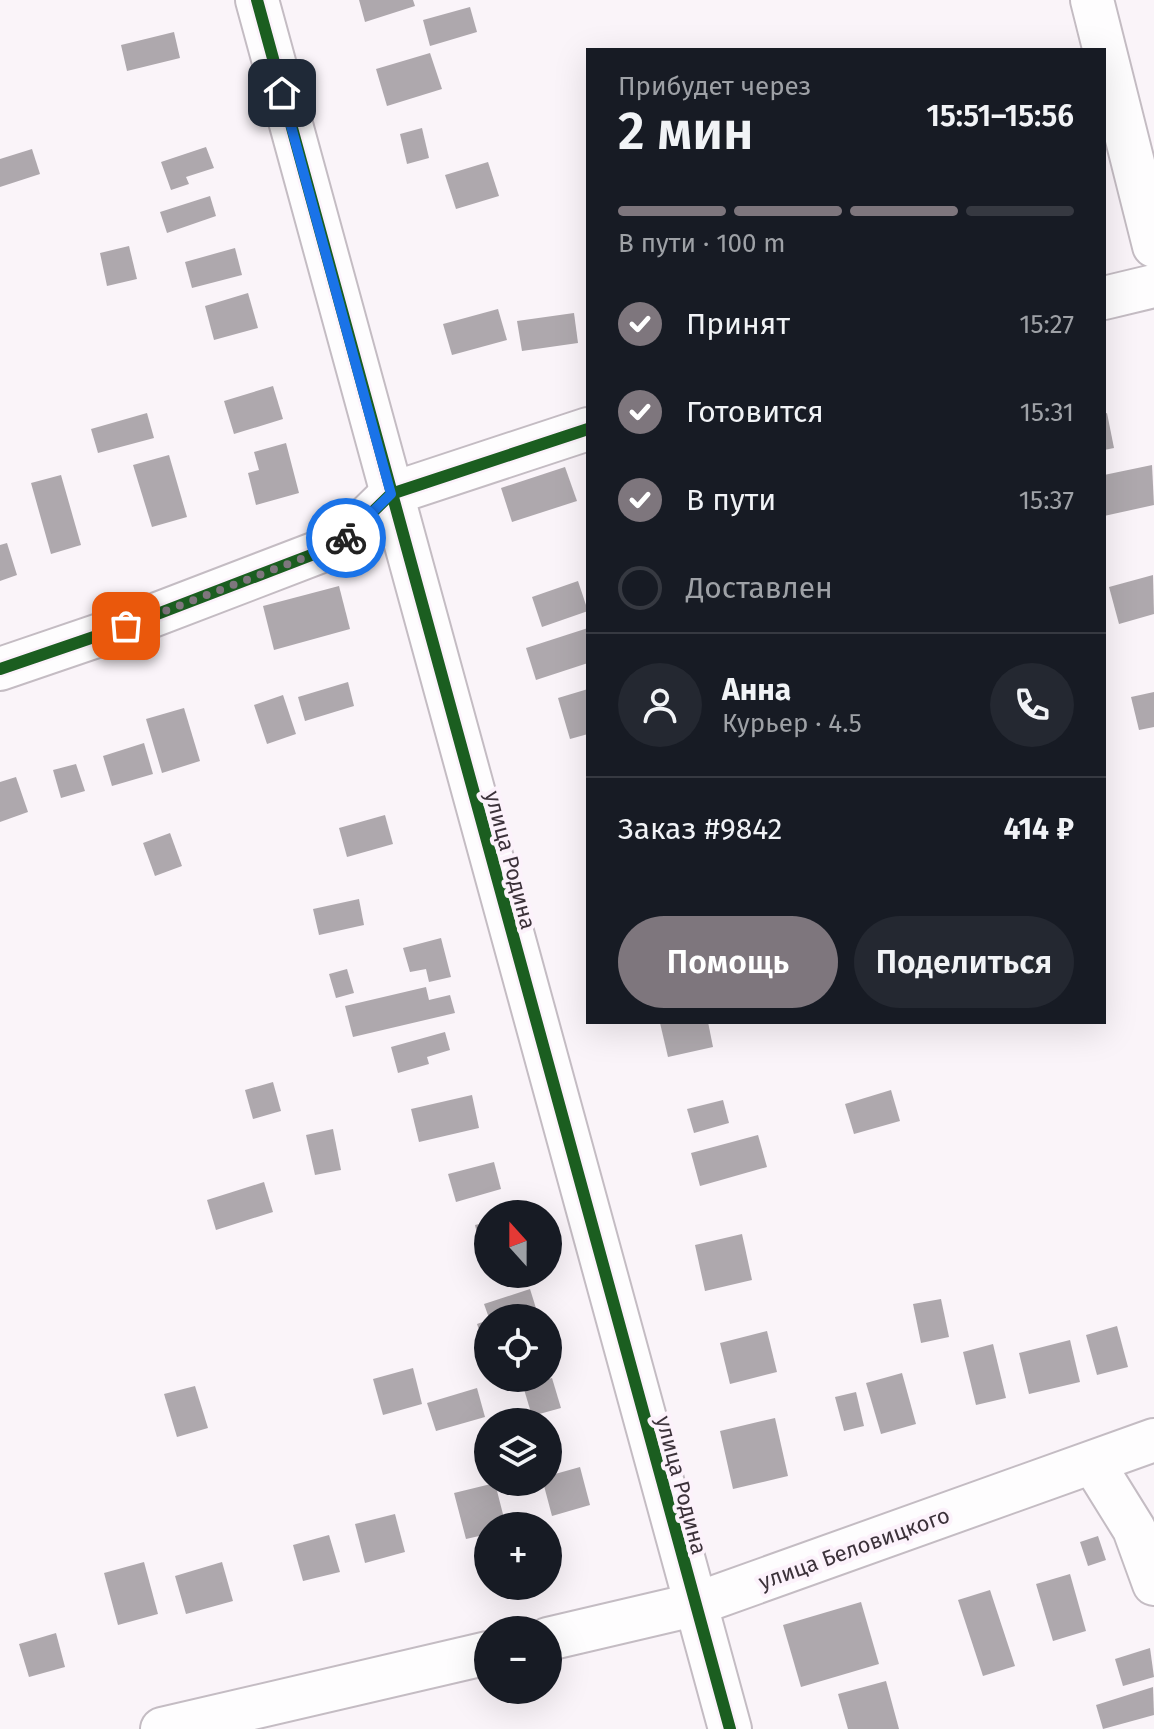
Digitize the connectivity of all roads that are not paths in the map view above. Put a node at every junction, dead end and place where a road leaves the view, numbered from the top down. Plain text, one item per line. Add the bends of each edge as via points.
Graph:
1 (257, 0) edge
2 (1092, 0) edge
3 (1104, 48) edge
4 (1106, 56) edge
5 (1154, 246) edge
6 (1154, 286) edge
7 (1106, 298) edge
8 (586, 430) edge
9 (391, 494) junction
10 (0, 669) edge
11 (1154, 1440) edge
12 (1093, 1463) junction
13 (1154, 1584) edge
14 (693, 1605) junction
15 (562, 1636) edge
16 (474, 1656) edge
17 (162, 1729) edge
18 (730, 1729) edge

1 - 9 street, улица Родина
2 - 3 street
4 - 5 street
6 - 7 street
8 - 9 street
9 - 10 street via 340,544
9 - 14 street, улица Родина
11 - 12 street, улица Беловицкого
12 - 13 street via 1134,1529
12 - 14 street, улица Беловицкого
14 - 15 street, улица Беловицкого
14 - 18 street, улица Родина
16 - 17 street

